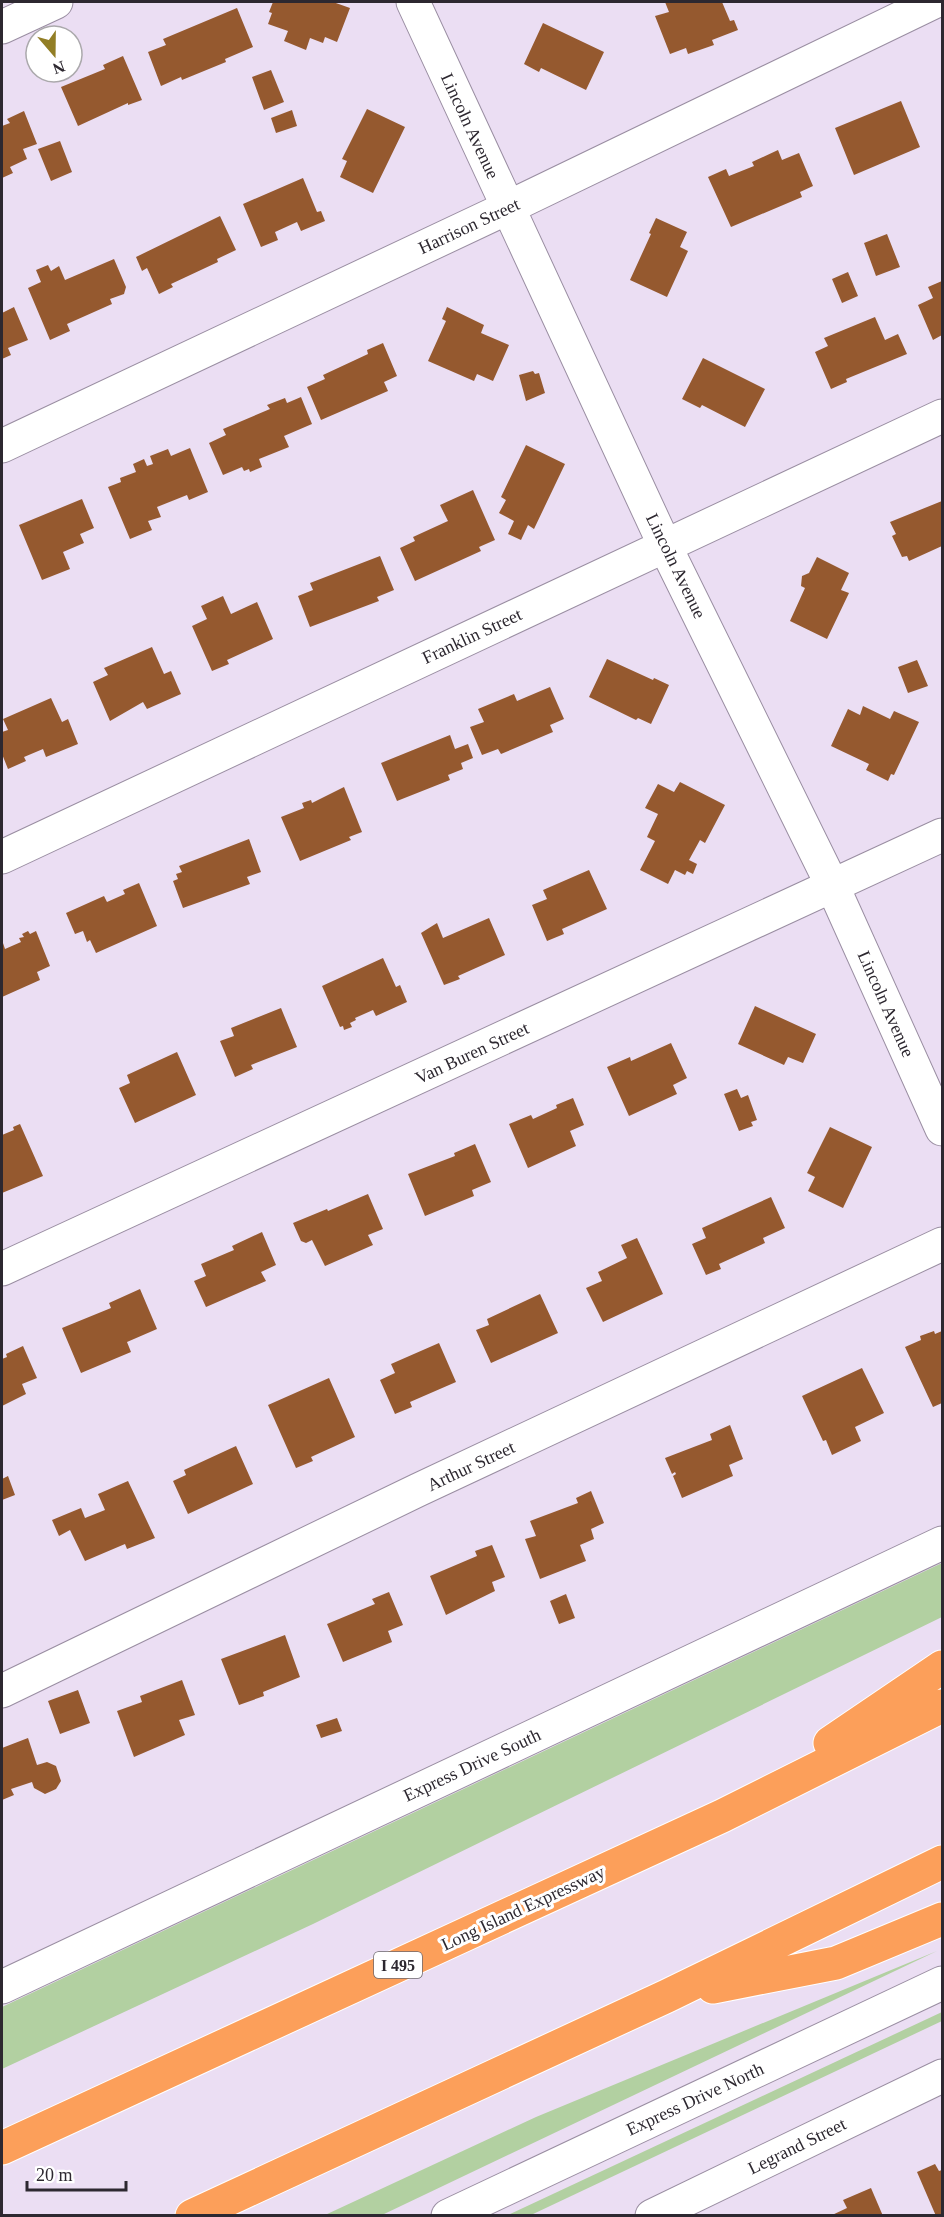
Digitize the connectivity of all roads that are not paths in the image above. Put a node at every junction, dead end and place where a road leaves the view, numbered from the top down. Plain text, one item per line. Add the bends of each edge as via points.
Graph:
1 (56, 2) edge
2 (413, 2) edge
3 (934, 2) edge
4 (2, 27) edge
5 (507, 208) junction
6 (942, 416) edge
7 (2, 446) edge
8 (665, 546) junction
9 (942, 835) edge
10 (2, 857) edge
11 (833, 887) junction
12 (942, 1129) edge
13 (942, 1244) edge
14 (2, 1269) edge
15 (942, 1543) edge
16 (942, 1667) edge
17 (2, 1691) edge
18 (942, 1706) edge
19 (723, 1816) junction
20 (942, 1862) edge
21 (942, 1919) edge
22 (942, 1983) edge
23 (2, 1987) edge
24 (667, 1996) junction
25 (942, 2076) edge
26 (2, 2148) edge
27 (192, 2216) edge
28 (448, 2216) edge
29 (652, 2216) edge

1 - 4 street
2 - 5 street, Lincoln Avenue
3 - 5 street, Harrison Street
5 - 7 street, Harrison Street
5 - 8 street, Lincoln Avenue
6 - 8 street, Franklin Street
8 - 10 street, Franklin Street
8 - 11 street, Lincoln Avenue
9 - 11 street, Van Buren Street
11 - 12 street, Lincoln Avenue
11 - 14 street, Van Buren Street
13 - 17 street, Arthur Street
15 - 23 street, Express Drive South
16 - 19 highway
18 - 19 highway, Long Island Expressway / I 495
19 - 26 highway, Long Island Expressway / I 495
20 - 24 highway
21 - 24 highway via 836,1962
22 - 28 street, Express Drive North
24 - 27 highway
25 - 29 street, Legrand Street

